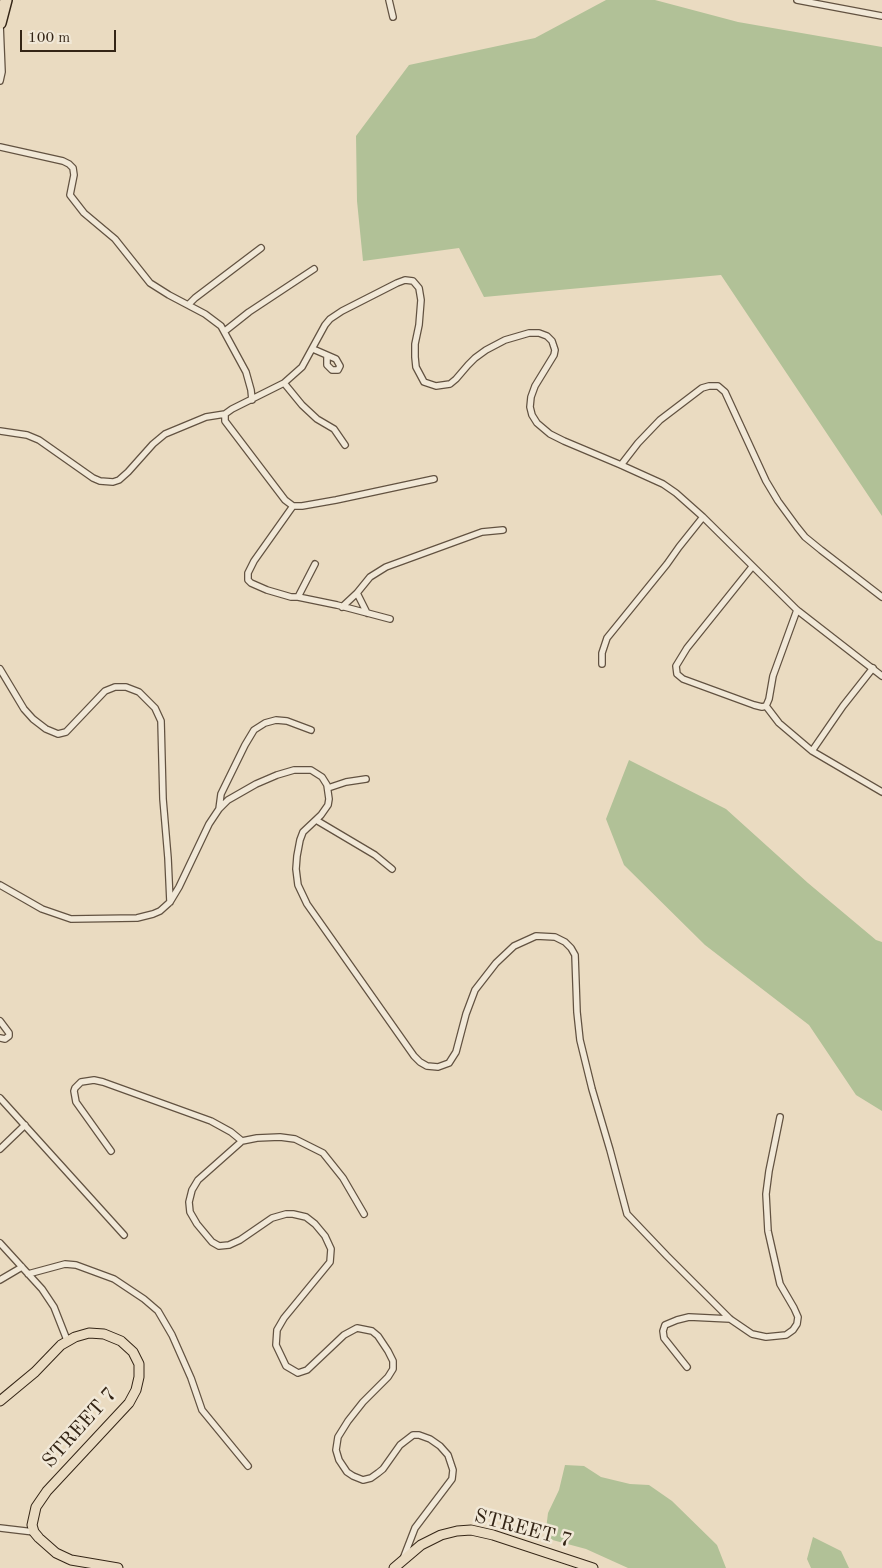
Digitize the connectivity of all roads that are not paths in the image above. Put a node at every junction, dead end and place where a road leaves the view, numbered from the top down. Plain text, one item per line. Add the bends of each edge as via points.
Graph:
1 (6, 0) edge
2 (390, 0) edge
3 (797, 0) edge
4 (882, 16) edge
5 (393, 17) dead end
6 (0, 24) edge
7 (0, 81) edge
8 (0, 147) edge
9 (261, 248) dead end
10 (314, 269) dead end
11 (188, 305) junction
12 (225, 331) junction
13 (313, 349) junction
14 (327, 356) dead end
15 (284, 382) junction
16 (252, 400) junction
17 (225, 414) junction
18 (0, 431) edge
19 (345, 445) dead end
20 (621, 465) junction
21 (434, 479) dead end
22 (293, 506) junction
23 (703, 517) junction
24 (503, 530) dead end
25 (315, 564) dead end
26 (752, 567) junction
27 (357, 593) junction
28 (298, 597) junction
29 (882, 597) edge
30 (342, 607) junction
31 (797, 610) junction
32 (367, 613) junction
33 (390, 619) dead end
34 (602, 664) dead end
35 (873, 668) junction
36 (0, 669) edge
37 (882, 676) edge
38 (766, 706) junction
39 (311, 730) dead end
40 (812, 751) junction
41 (366, 779) dead end
42 (328, 788) junction
43 (882, 792) edge
44 (219, 809) junction
45 (316, 820) junction
46 (392, 869) dead end
47 (0, 885) edge
48 (170, 902) junction
49 (0, 1021) edge
50 (0, 1038) edge
51 (0, 1098) edge
52 (780, 1117) dead end
53 (25, 1125) junction
54 (242, 1142) junction
55 (0, 1149) edge
56 (111, 1151) dead end
57 (364, 1214) dead end
58 (124, 1235) dead end
59 (0, 1243) edge
60 (22, 1267) junction
61 (28, 1274) junction
62 (0, 1280) edge
63 (730, 1319) junction
64 (67, 1340) junction
65 (687, 1367) dead end
66 (0, 1401) edge
67 (248, 1466) dead end
68 (0, 1528) edge
69 (34, 1532) junction
70 (398, 1565) edge
71 (118, 1568) edge
72 (593, 1568) edge

1 - 6 highway
2 - 5 street
3 - 4 street
6 - 7 street
8 - 11 street via 69,164 74,175 70,195 75,202 115,239 150,283
9 - 11 street
10 - 12 street
11 - 12 street via 214,320
12 - 16 street via 246,372
13 - 14 street
13 - 15 street via 302,367
13 - 20 street via 330,319 397,282 413,281 419,288 421,300 415,344 416,368 424,382 436,386 450,384 476,358 505,340 529,333 548,336 554,355 535,386 531,397 532,415 550,434
15 - 16 street
15 - 19 street via 302,406 334,429
16 - 17 street
17 - 18 street via 206,417 165,434 128,472 113,482 93,478 28,435
17 - 22 street via 226,421 285,500
20 - 23 street via 663,484
20 - 29 street via 660,420 702,388 718,386 725,392 766,481 797,527 805,537
21 - 22 street via 328,502
22 - 28 street via 254,561 247,577 251,583 291,598
23 - 26 street
23 - 34 street via 608,638
24 - 27 street via 482,532 386,567 370,577
25 - 28 street
26 - 31 street
26 - 38 street via 687,648 676,671 683,678 758,707
27 - 30 street
27 - 32 street
28 - 30 street
30 - 32 street
31 - 35 street
31 - 38 street
32 - 33 street
35 - 37 street
35 - 40 street
36 - 48 street via 24,709 46,729 58,734 66,732 105,691 114,687 139,692 156,708 161,721
38 - 40 street via 779,723
39 - 44 street via 276,720 254,730 221,794
40 - 43 street
41 - 42 street
42 - 44 street via 322,777 311,770 294,770 256,784
42 - 45 street via 328,806
44 - 48 street
45 - 46 street via 375,855
45 - 63 street via 303,832 298,848 296,877 302,893 414,1056 427,1066 444,1066 452,1059 475,990 504,954 536,936 555,937 571,948 575,955 580,1040 627,1214
47 - 48 street via 42,909 71,919 136,918 160,911
49 - 50 street via 9,1036
51 - 53 street
52 - 63 street via 768,1171 768,1231 778,1278 796,1312 797,1324 786,1335 766,1337 752,1334
53 - 55 street
53 - 58 street
54 - 56 street via 211,1121 103,1082 81,1082 75,1088 76,1102
54 - 57 street via 257,1138 288,1138 317,1149 337,1169
54 - 70 street via 198,1180 192,1190 189,1207 204,1233 216,1245 229,1245 272,1218 293,1214 306,1217 315,1224 331,1249 332,1258 327,1268 277,1330 276,1344 286,1366 298,1373 308,1370 344,1335 357,1328 372,1331 378,1336 393,1360 391,1374 354,1412 338,1437 336,1454 343,1466 359,1479 371,1478 383,1468 400,1444 415,1434 436,1442 452,1463 452,1479 415,1528
59 - 60 street
60 - 61 street
60 - 62 street
61 - 64 street via 49,1298
61 - 67 street via 65,1264 76,1265 114,1279 158,1311 172,1335 202,1410
63 - 65 street via 689,1317 665,1325 664,1338
64 - 66 main road, STREET 7
64 - 69 main road, STREET 7 via 89,1333 104,1334 121,1341 133,1352 139,1364 139,1377 129,1403 36,1507 32,1525
68 - 69 street
69 - 71 main road via 56,1554 71,1560
70 - 72 main road, STREET 7 via 434,1538 457,1530 471,1530

